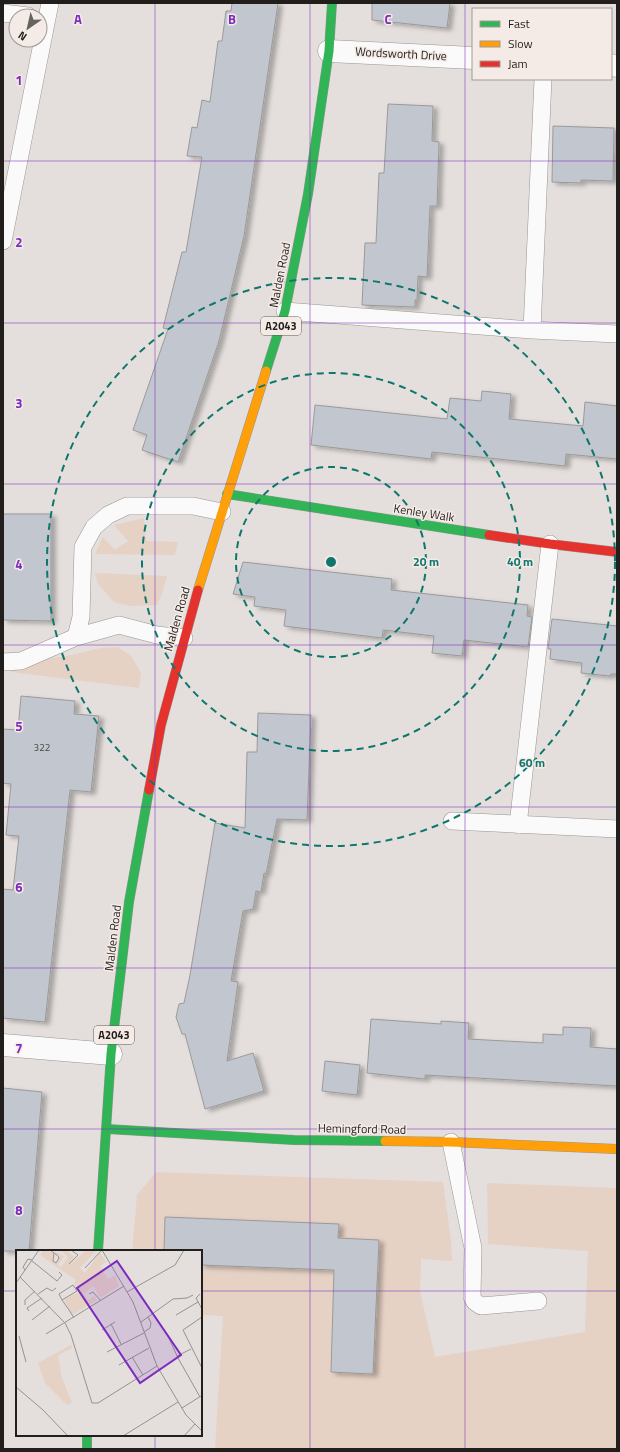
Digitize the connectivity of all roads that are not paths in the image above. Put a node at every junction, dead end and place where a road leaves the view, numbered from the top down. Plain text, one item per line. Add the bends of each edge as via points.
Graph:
1 (332, 3) edge
2 (39, 48) edge
3 (329, 51) junction
4 (472, 58) edge
5 (543, 80) edge
6 (3, 241) edge
7 (285, 312) junction
8 (532, 330) junction
9 (617, 334) edge
10 (227, 494) junction
11 (222, 512) junction
12 (550, 544) junction
13 (617, 552) edge
14 (76, 637) junction
15 (184, 638) junction
16 (3, 662) edge
17 (452, 821) dead end
18 (518, 825) junction
19 (617, 829) edge
20 (3, 1045) edge
21 (111, 1054) junction
22 (107, 1129) junction
23 (451, 1142) junction
24 (617, 1149) edge
25 (98, 1250) edge
26 (538, 1301) dead end
27 (87, 1436) edge
28 (87, 1449) edge

1 - 3 main road, Malden Road / A2043
2 - 6 lane
3 - 4 street, Wordsworth Drive
3 - 7 main road, Malden Road / A2043 via 308,194
5 - 8 lane
7 - 8 lane
7 - 10 main road, Malden Road / A2043
8 - 9 lane
10 - 11 main road, Malden Road / A2043
10 - 12 main road, Kenley Walk
11 - 14 lane via 193,506 127,506 108,515 94,527 83,547 81,617
11 - 15 main road, Malden Road / A2043
12 - 13 main road, Kenley Walk
12 - 18 lane
14 - 15 lane via 119,625 157,636
14 - 16 lane via 21,661
15 - 21 main road, Malden Road / A2043 via 161,725 143,819 129,902
17 - 18 lane
18 - 19 lane
20 - 21 street
21 - 22 main road, Malden Road / A2043
22 - 23 main road, Hemingford Road via 294,1140
22 - 25 main road, Malden Road / A2043
23 - 24 main road, Hemingford Road
23 - 26 lane via 473,1248 472,1297 481,1306
27 - 28 main road

